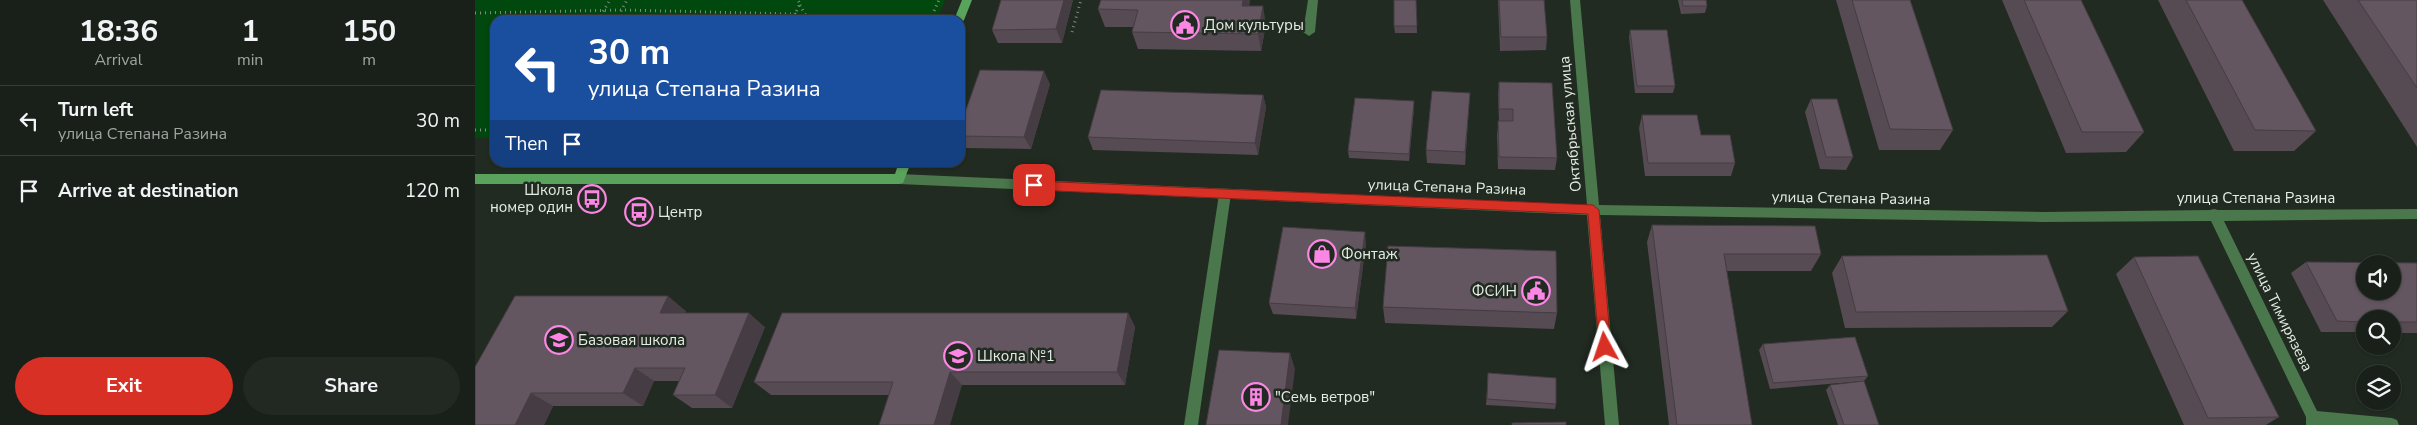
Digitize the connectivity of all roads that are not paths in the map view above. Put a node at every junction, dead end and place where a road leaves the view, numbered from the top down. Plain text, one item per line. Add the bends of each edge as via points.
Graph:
1 (967, 0) edge
2 (1313, 0) edge
3 (1575, 0) edge
4 (961, 15) edge
5 (1309, 32) dead end
6 (903, 167) edge
7 (475, 179) edge
8 (899, 179) junction
9 (1225, 194) junction
10 (1593, 210) junction
11 (2214, 214) junction
12 (2417, 214) edge
13 (2313, 421) edge
14 (1191, 425) edge
15 (1612, 425) edge
16 (2391, 425) edge

1 - 4 main road
2 - 5 street
3 - 10 street, Октябрьская улица
6 - 8 main road
7 - 8 main road, улица Степана Разина
8 - 9 street, улица Степана Разина
9 - 10 street, улица Степана Разина
9 - 14 street
10 - 11 street, улица Степана Разина via 2043,217
10 - 15 street, Октябрьская улица
11 - 12 street, улица Степана Разина
11 - 13 street, улица Тимирязева
13 - 16 street

